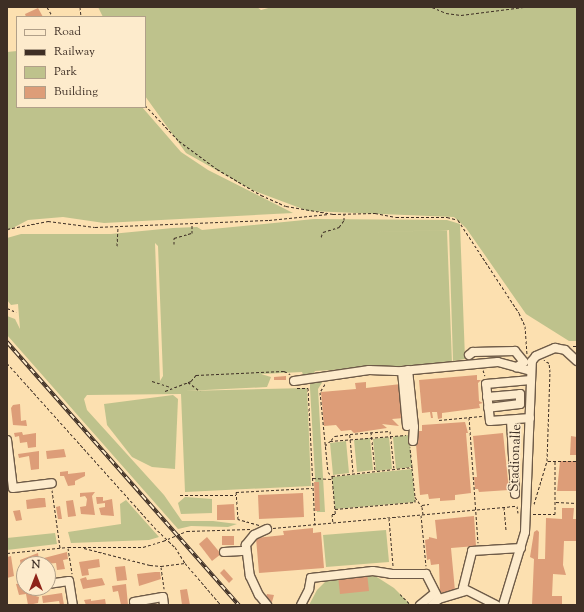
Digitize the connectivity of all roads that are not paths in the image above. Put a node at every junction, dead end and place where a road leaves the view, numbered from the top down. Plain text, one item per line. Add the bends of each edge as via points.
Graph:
1 (469, 354) dead end
2 (577, 361) edge
3 (517, 367) junction
4 (405, 370) junction
5 (531, 371) junction
6 (531, 380) junction
7 (296, 381) road end
8 (487, 397) junction
9 (488, 411) junction
10 (530, 418) junction
11 (511, 420) junction
12 (7, 440) edge
13 (52, 483) road end
14 (515, 494) dead end
15 (267, 529) road end
16 (521, 548) junction
17 (246, 551) junction
18 (224, 552) dead end
19 (56, 583) edge
20 (465, 590) junction
21 (437, 596) junction
22 (164, 601) edge
23 (134, 602) dead end
24 (73, 605) edge
25 (267, 605) edge
26 (302, 605) edge
27 (420, 605) edge
28 (432, 605) edge
29 (496, 605) edge
30 (502, 605) edge

1 - 3 street via 515,350 524,362
2 - 5 street, Stadionalle via 565,350 555,348 536,356 532,361
3 - 4 street via 505,362
3 - 5 street
4 - 4 street via 414,427 410,436
4 - 7 street via 369,370
5 - 6 street, Stadionalle
6 - 8 street via 486,384
6 - 10 street, Stadionalle
8 - 9 street
8 - 9 street via 520,394 520,404
9 - 11 street via 490,421
10 - 11 street
10 - 16 street, Stadionalle via 527,515
11 - 14 street
12 - 13 street via 13,488
15 - 17 street via 254,535 246,546
16 - 20 street via 472,551 462,584
16 - 30 street, Stadionalle
17 - 18 street
17 - 25 street via 250,576
19 - 24 street via 69,581
20 - 21 street
20 - 29 street
21 - 26 street via 426,574 373,571 311,578
21 - 27 street
21 - 28 street
22 - 23 street

